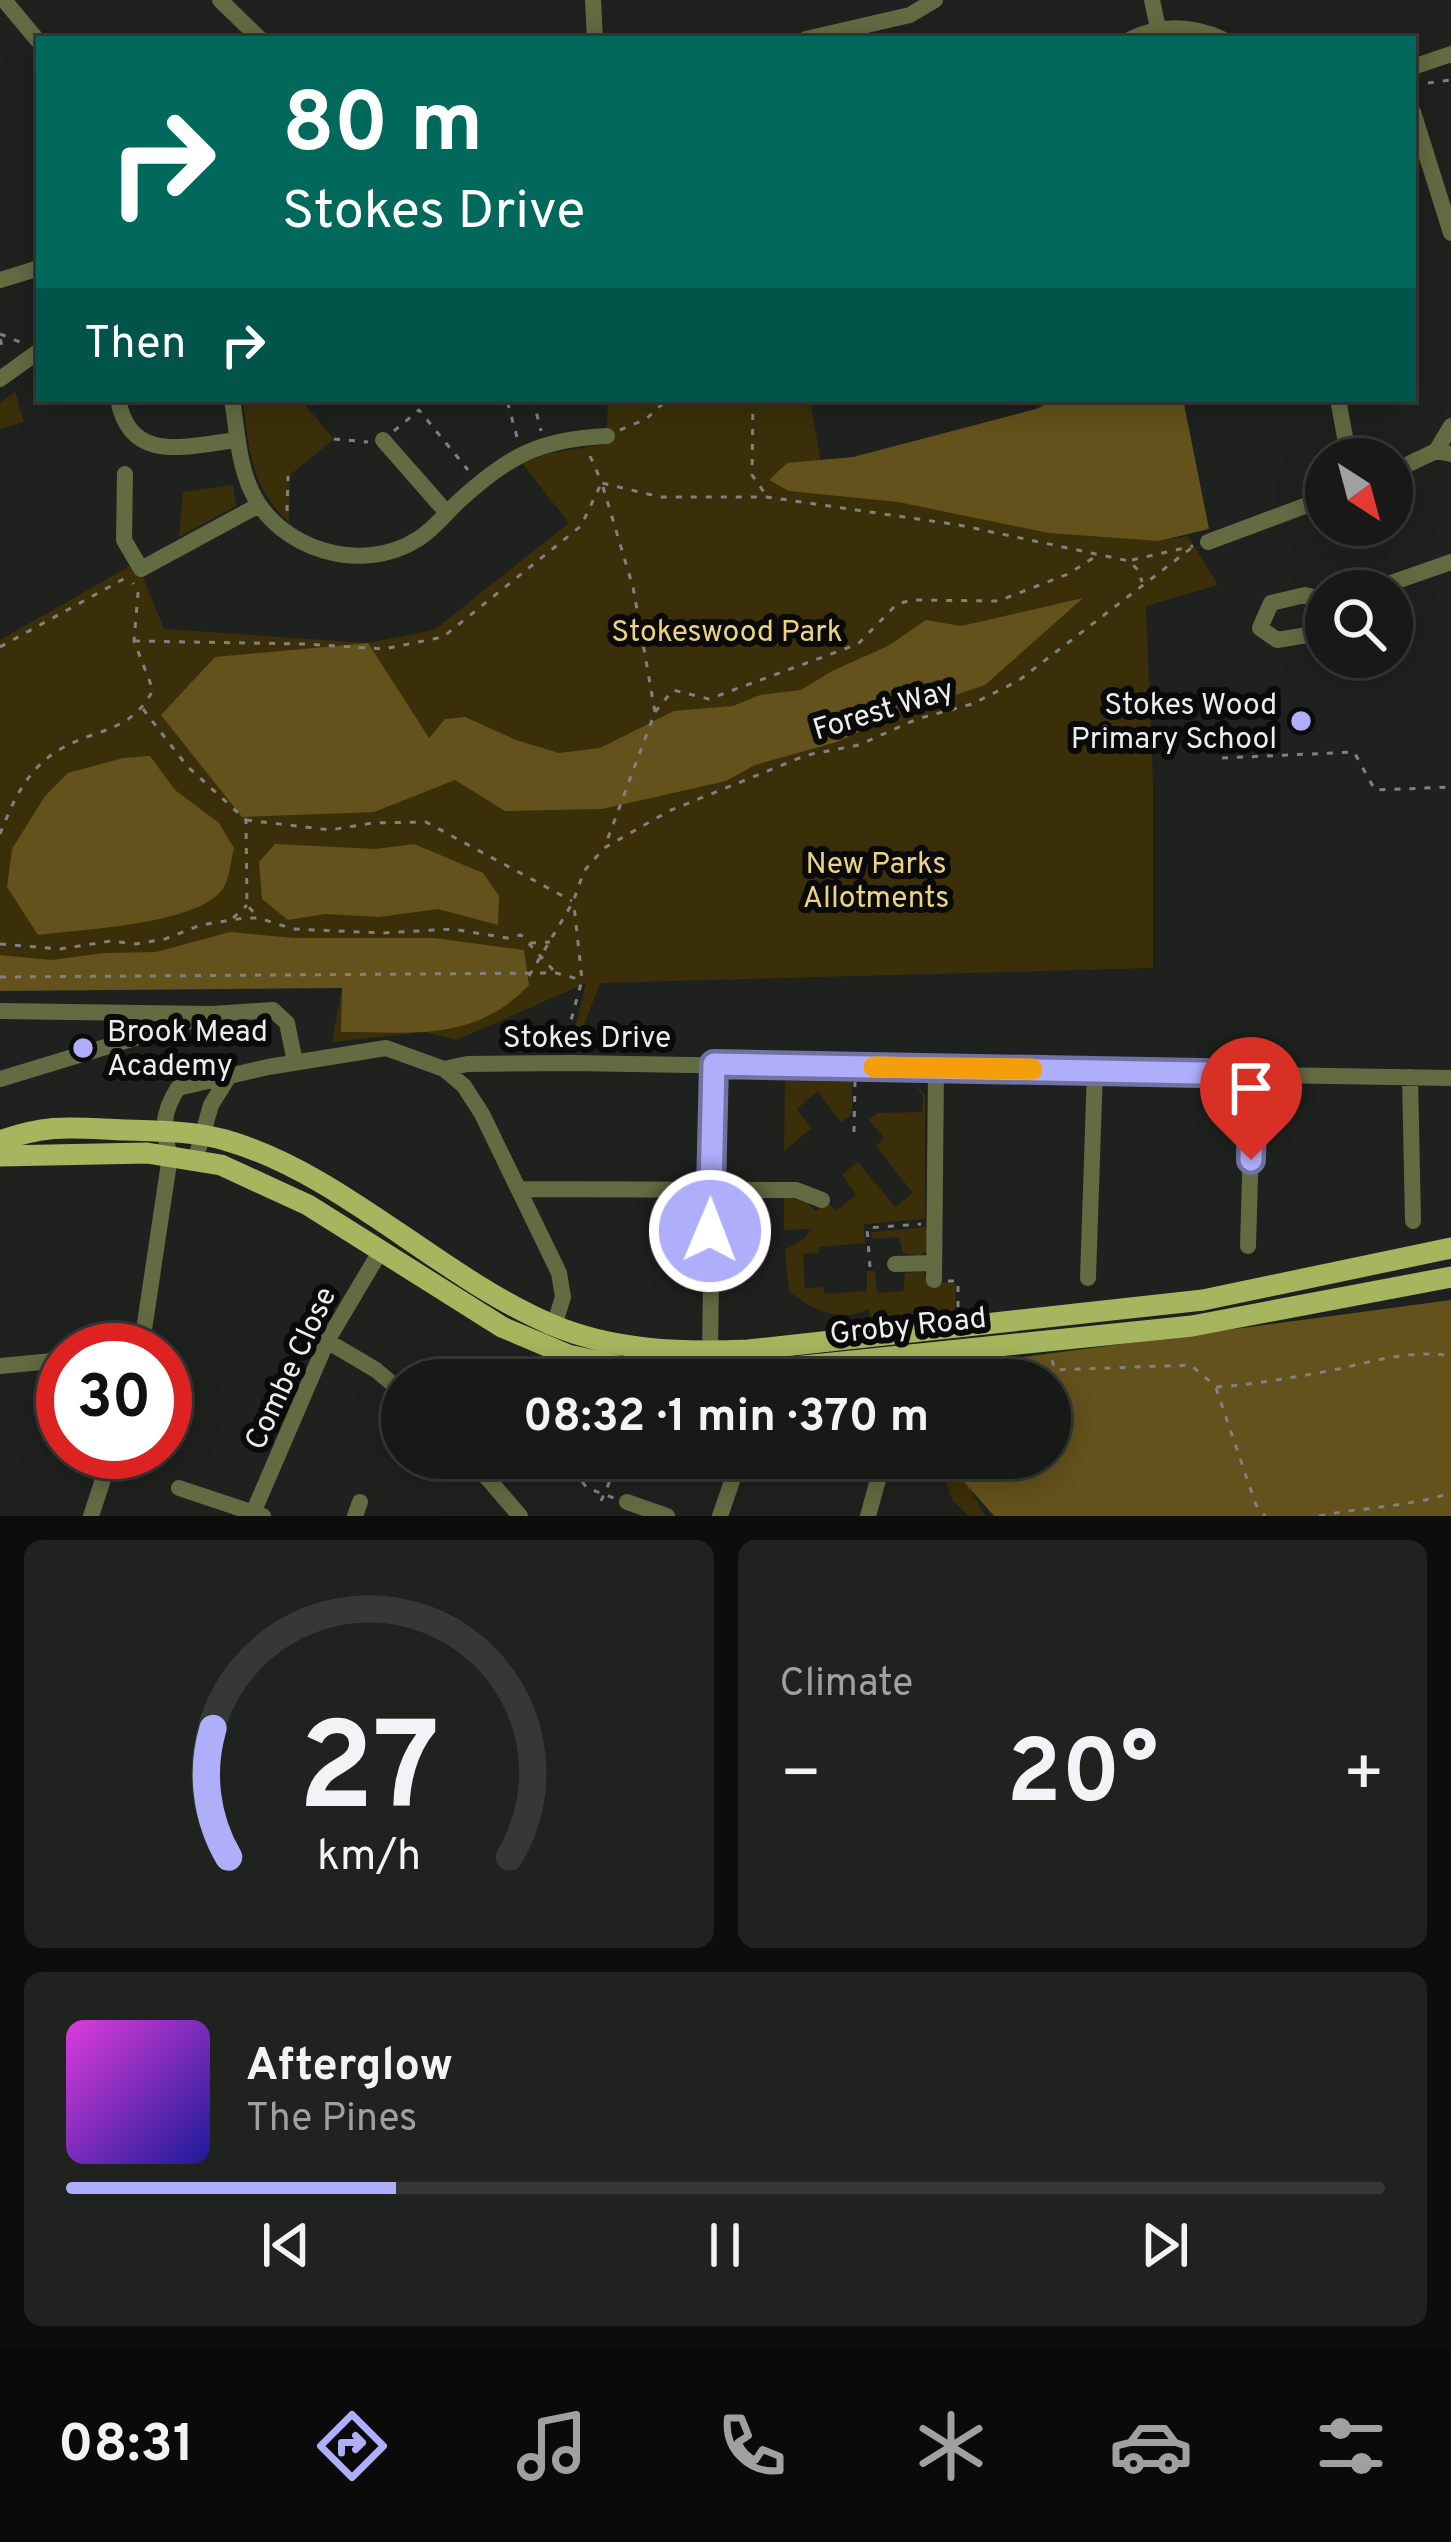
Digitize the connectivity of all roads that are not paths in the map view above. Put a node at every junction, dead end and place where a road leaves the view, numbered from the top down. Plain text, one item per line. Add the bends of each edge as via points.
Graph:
1 (4, 0) edge
2 (220, 0) edge
3 (593, 0) edge
4 (934, 0) edge
5 (1152, 0) edge
6 (1158, 28) junction
7 (257, 36) edge
8 (595, 36) edge
9 (819, 36) edge
10 (1138, 36) edge
11 (1213, 36) edge
12 (36, 38) edge
13 (1451, 54) edge
14 (1416, 67) edge
15 (1416, 122) edge
16 (1451, 233) edge
17 (36, 269) edge
18 (0, 280) edge
19 (36, 353) edge
20 (0, 379) edge
21 (119, 402) edge
22 (232, 402) edge
23 (1339, 402) edge
24 (1451, 426) edge
25 (607, 436) road end
26 (1345, 438) edge
27 (238, 440) junction
28 (383, 440) road end
29 (1443, 453) edge
30 (1413, 464) edge
31 (125, 474) dead end
32 (259, 505) junction
33 (1305, 506) edge
34 (447, 513) junction
35 (1201, 544) road end
36 (1451, 562) edge
37 (1413, 575) edge
38 (1305, 595) edge
39 (1305, 635) edge
40 (0, 1011) edge
41 (212, 1014) junction
42 (295, 1063) junction
43 (714, 1064) junction
44 (444, 1069) junction
45 (936, 1069) junction
46 (1095, 1070) junction
47 (1253, 1074) junction
48 (229, 1076) junction
49 (1410, 1077) junction
50 (1451, 1078) edge
51 (0, 1079) edge
52 (188, 1085) junction
53 (211, 1105) junction
54 (163, 1130) junction
55 (203, 1135) junction
56 (0, 1141) edge
57 (230, 1142) junction
58 (0, 1156) edge
59 (170, 1156) junction
60 (195, 1160) junction
61 (520, 1189) junction
62 (710, 1191) junction
63 (821, 1200) dead end
64 (1412, 1221) dead end
65 (1248, 1246) dead end
66 (394, 1249) junction
67 (1451, 1249) edge
68 (896, 1264) dead end
69 (1451, 1276) edge
70 (1088, 1278) dead end
71 (145, 1323) edge
72 (554, 1326) junction
73 (328, 1341) junction
74 (710, 1352) junction
75 (36, 1363) edge
76 (0, 1366) edge
77 (381, 1374) edge
78 (103, 1479) edge
79 (488, 1479) edge
80 (733, 1479) edge
81 (879, 1479) edge
82 (179, 1487) dead end
83 (627, 1502) road end
84 (259, 1514) edge
85 (91, 1516) edge
86 (520, 1516) edge
87 (667, 1516) edge
88 (720, 1516) edge
89 (868, 1516) edge

1 - 12 street
2 - 7 street
3 - 8 street
4 - 9 street via 910,15
5 - 6 street
6 - 10 street
6 - 11 street
13 - 14 street
15 - 16 street
17 - 18 street
19 - 20 street
21 - 27 street via 134,435 157,448
22 - 27 street
23 - 26 street
24 - 29 street
25 - 34 street via 521,453
27 - 32 street
28 - 34 street
29 - 30 street
31 - 32 street via 123,531 135,568
32 - 34 street via 315,548 359,556 415,542
33 - 35 street
36 - 37 street
38 - 39 street via 1271,603 1260,628 1277,640
40 - 41 street
41 - 42 street via 273,1010 287,1023
41 - 51 street
42 - 44 street via 386,1048
42 - 48 street
43 - 44 street, Stokes Drive
43 - 45 street, Stokes Drive
43 - 62 street
44 - 61 street via 473,1100
45 - 46 street, Stokes Drive
45 - 68 street via 934,1271
46 - 47 street, Stokes Drive
46 - 70 street
47 - 49 street, Stokes Drive
47 - 65 street
48 - 52 street
48 - 53 street
49 - 50 street, Stokes Drive
49 - 64 street
52 - 53 street
52 - 54 street via 164,1108
53 - 55 street
53 - 57 street
54 - 55 main road, Groby Road
54 - 56 main road, Groby Road via 39,1126
54 - 59 street
55 - 57 main road, Groby Road
55 - 60 street
57 - 66 main road, Groby Road via 309,1177
58 - 59 main road, Groby Road
59 - 60 main road, Groby Road
59 - 71 street
60 - 66 main road, Groby Road via 273,1187
61 - 62 street
61 - 72 street via 564,1285
62 - 63 street via 806,1191
62 - 74 street
66 - 69 main road, Groby Road via 518,1335 568,1355 687,1375 1192,1326
66 - 72 main road, Groby Road
66 - 73 street, Combe Close
67 - 74 main road, Groby Road via 1203,1300
72 - 74 main road, Groby Road via 636,1347
73 - 77 street
73 - 84 street, Combe Close
75 - 76 street
78 - 85 street
79 - 86 street
80 - 88 street
81 - 89 street
82 - 84 street, Combe Close
83 - 87 street

